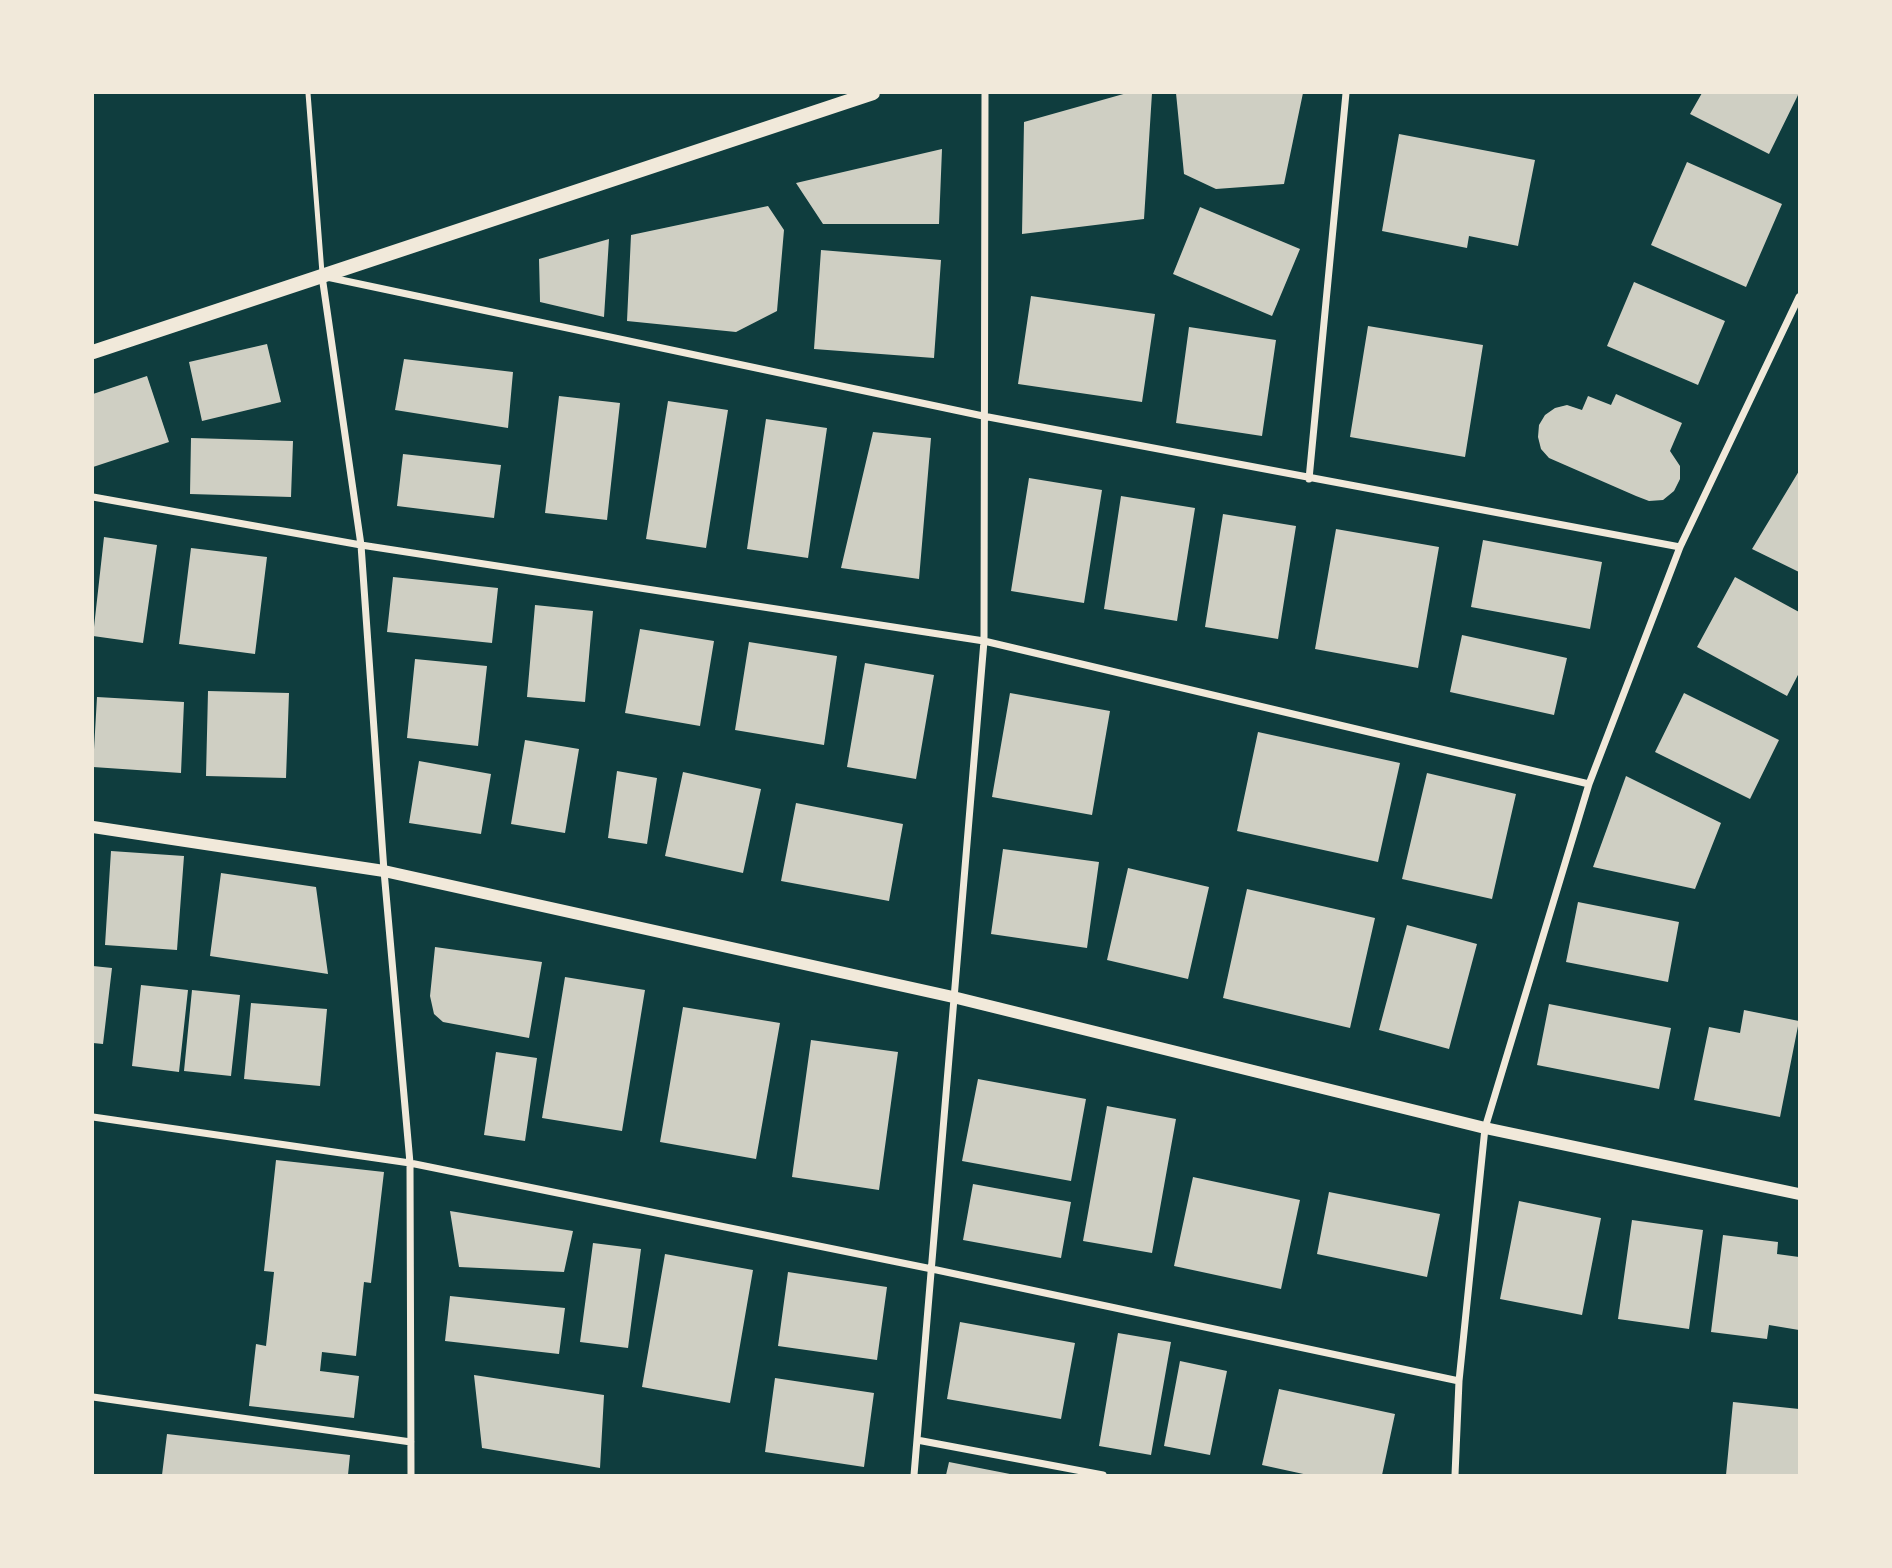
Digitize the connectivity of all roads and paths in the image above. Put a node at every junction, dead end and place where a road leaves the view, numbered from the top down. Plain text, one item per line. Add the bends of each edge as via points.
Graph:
1 (308, 93) edge
2 (873, 93) edge
3 (985, 93) edge
4 (1346, 93) edge
5 (322, 276) junction
6 (1799, 297) edge
7 (93, 352) edge
8 (983, 416) junction
9 (1309, 480) junction
10 (93, 497) edge
11 (361, 545) junction
12 (1680, 547) junction
13 (984, 640) junction
14 (1589, 784) junction
15 (93, 827) edge
16 (383, 871) junction
17 (953, 997) junction
18 (93, 1117) edge
19 (1485, 1128) junction
20 (411, 1163) junction
21 (1799, 1194) edge
22 (932, 1269) junction
23 (1459, 1381) junction
24 (93, 1397) edge
25 (917, 1440) junction
26 (411, 1442) junction
27 (411, 1475) edge
28 (914, 1475) edge
29 (1103, 1475) edge
30 (1455, 1475) edge

1 - 5 lane
2 - 5 main road
3 - 8 street
4 - 9 street
5 - 7 main road
5 - 8 street
5 - 11 street
6 - 12 street
8 - 9 street
8 - 13 street
9 - 12 street
10 - 11 street
11 - 13 street
11 - 16 street
12 - 14 street
13 - 14 street
13 - 17 street
14 - 19 street
15 - 16 street
16 - 17 street
16 - 20 street
17 - 19 street
17 - 22 street
18 - 20 street
19 - 21 street
19 - 23 street
20 - 22 street
20 - 26 street
22 - 23 street
22 - 25 street
23 - 30 street
24 - 26 street
25 - 28 street
25 - 29 street
26 - 27 street

